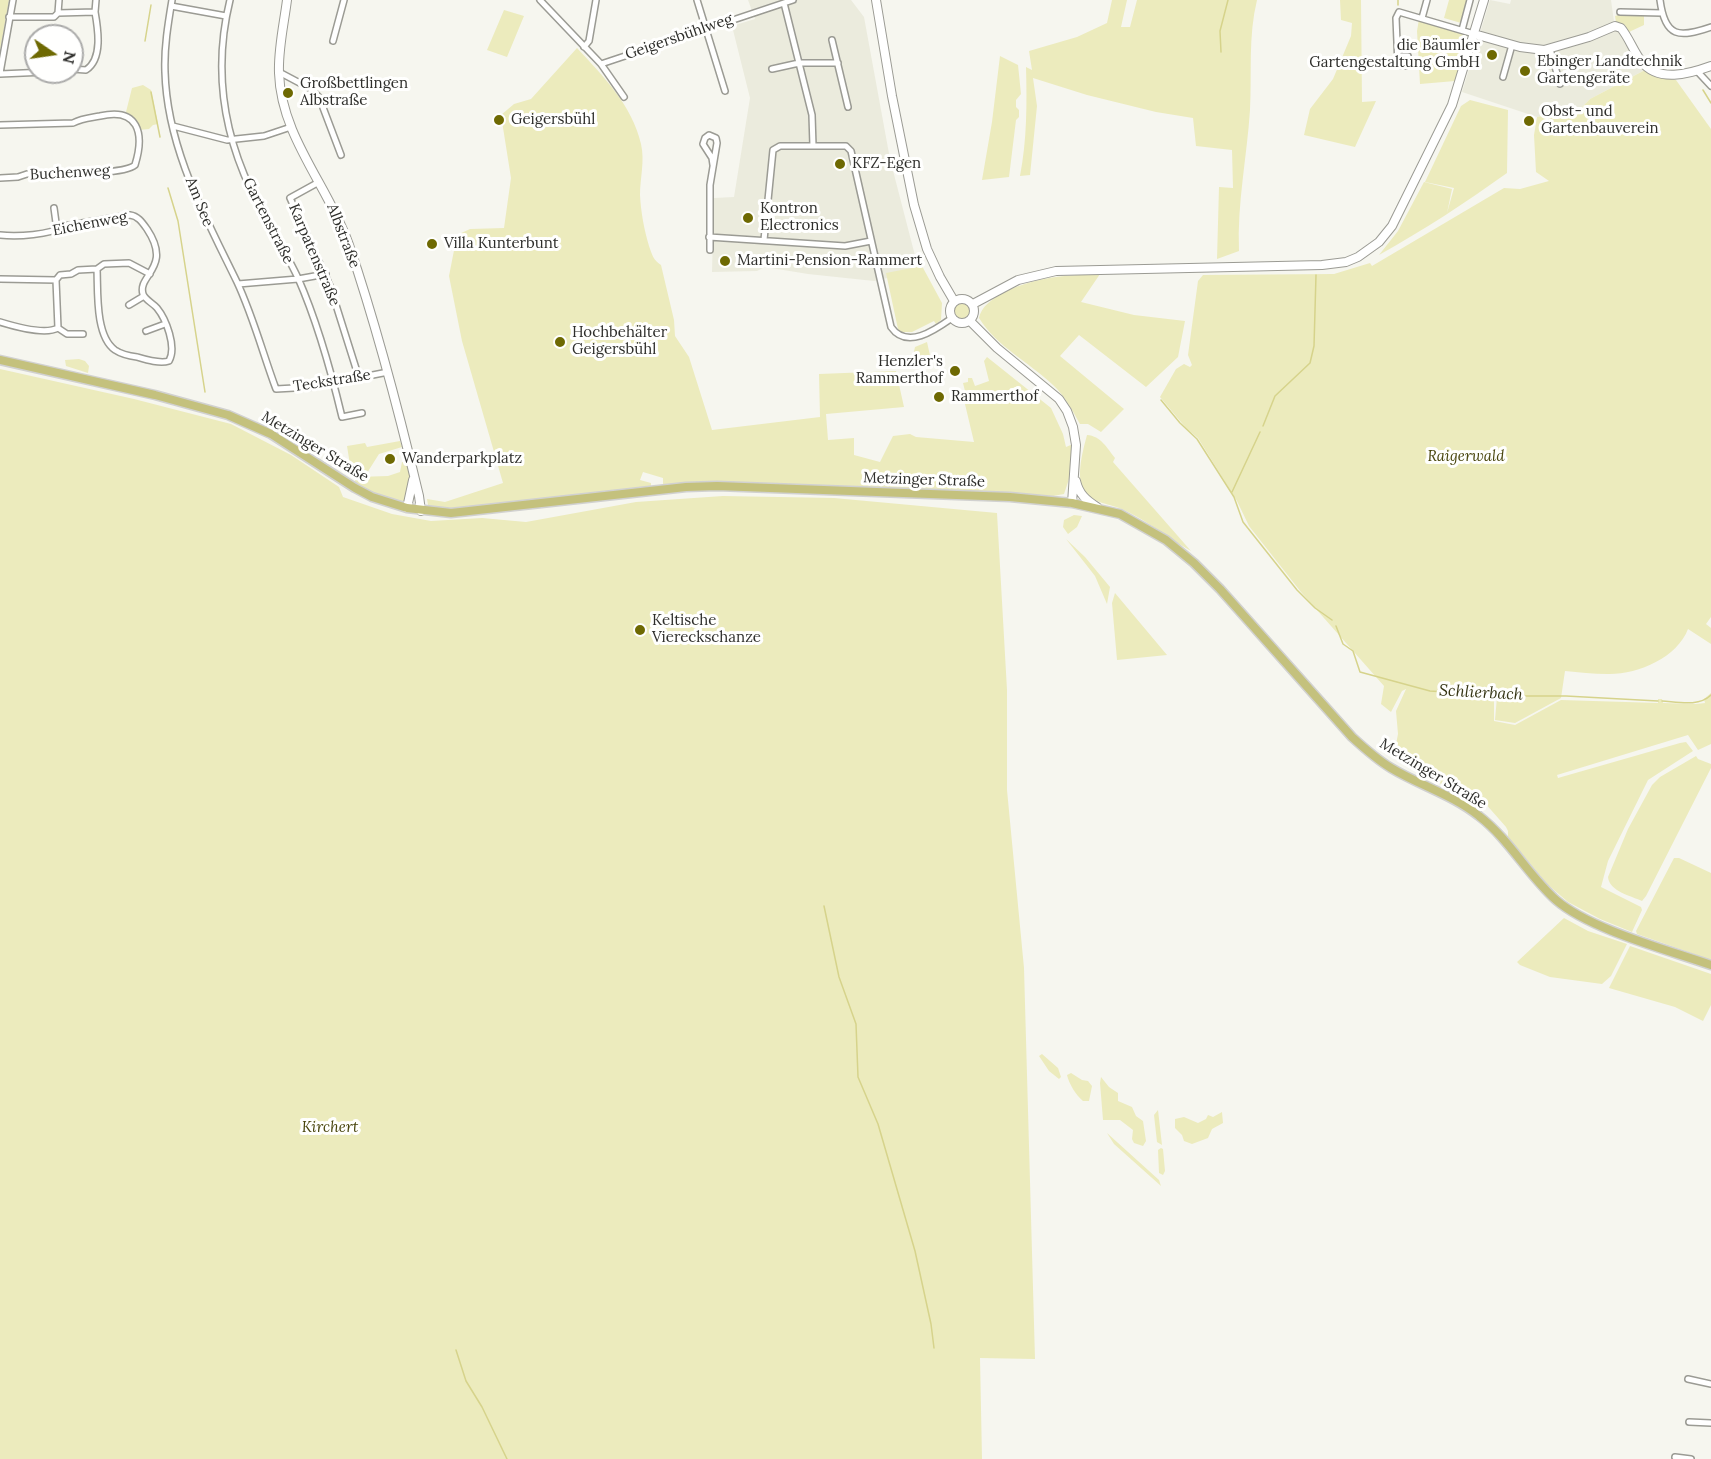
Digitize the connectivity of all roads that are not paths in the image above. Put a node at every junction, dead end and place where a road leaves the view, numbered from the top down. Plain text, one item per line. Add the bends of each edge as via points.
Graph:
1 (13, 0) edge
2 (59, 0) edge
3 (96, 0) edge
4 (230, 0) edge
5 (287, 0) edge
6 (345, 0) edge
7 (540, 0) edge
8 (597, 0) edge
9 (697, 0) edge
10 (793, 0) edge
11 (876, 0) edge
12 (1427, 0) edge
13 (1470, 0) edge
14 (1484, 0) edge
15 (1660, 0) edge
16 (172, 3) edge
17 (784, 3) junction
18 (95, 12) junction
19 (1620, 12) dead end
20 (58, 13) junction
21 (1662, 13) junction
22 (226, 16) junction
23 (9, 17) junction
24 (1422, 18) junction
25 (1711, 27) edge
26 (707, 28) junction
27 (1462, 30) junction
28 (1474, 34) junction
29 (832, 40) dead end
30 (333, 41) dead end
31 (1512, 45) junction
32 (584, 47) junction
33 (1550, 49) junction
34 (1398, 56) dead end
35 (799, 63) junction
36 (838, 63) junction
37 (601, 64) junction
38 (1711, 66) edge
39 (772, 69) dead end
40 (84, 70) edge
41 (1697, 71) junction
42 (279, 72) junction
43 (24, 73) edge
44 (0, 74) edge
45 (1503, 77) dead end
46 (1560, 84) dead end
47 (1711, 86) edge
48 (725, 91) dead end
49 (624, 97) dead end
50 (848, 107) dead end
51 (0, 125) edge
52 (173, 126) junction
53 (291, 127) junction
54 (232, 140) junction
55 (813, 146) junction
56 (341, 154) dead end
57 (712, 165) junction
58 (0, 178) edge
59 (319, 182) junction
60 (54, 208) dead end
61 (57, 230) junction
62 (0, 235) edge
63 (709, 237) junction
64 (764, 240) junction
65 (871, 241) junction
66 (710, 250) dead end
67 (97, 269) junction
68 (150, 274) junction
69 (326, 274) junction
70 (0, 279) edge
71 (298, 279) junction
72 (56, 280) junction
73 (238, 284) junction
74 (144, 296) junction
75 (954, 301) junction
76 (973, 304) junction
77 (129, 305) dead end
78 (952, 318) junction
79 (970, 321) junction
80 (0, 322) edge
81 (165, 324) junction
82 (58, 328) junction
83 (146, 331) dead end
84 (83, 334) dead end
85 (0, 360) edge
86 (388, 372) junction
87 (359, 378) junction
88 (334, 383) junction
89 (276, 389) joint
90 (363, 413) dead end
91 (1075, 473) junction
92 (413, 476) junction
93 (1072, 503) junction
94 (1097, 507) junction
95 (407, 508) junction
96 (421, 511) junction
97 (1711, 965) edge
98 (1688, 1379) dead end
99 (1711, 1384) edge
100 (1689, 1422) dead end
101 (1711, 1423) edge
102 (1675, 1456) dead end
103 (1691, 1459) edge

1 - 23 street
2 - 20 street
3 - 18 street
4 - 22 street, Gartenstraße
5 - 42 street, Albstraße
6 - 30 street
7 - 32 street, Geigersbühlweg
8 - 32 street via 589,41
9 - 26 street
10 - 17 street, Geigersbühlweg
11 - 75 street via 920,227 939,277
12 - 24 street
13 - 27 street
14 - 28 street
15 - 21 street
16 - 22 street, Am See
16 - 52 street, Am See via 165,73
17 - 26 street, Geigersbühlweg
17 - 35 street
18 - 20 street
18 - 40 street via 98,40 92,65
19 - 21 street
20 - 23 street via 54,17
21 - 25 street via 1670,28 1682,34
22 - 54 street, Gartenstraße via 221,49 222,91
23 - 44 street
24 - 27 street
24 - 34 street via 1398,13
26 - 37 street, Geigersbühlweg
26 - 48 street
27 - 28 street
28 - 31 street
28 - 76 street via 1460,84 1392,226 1379,242 1358,257 1322,265 1056,271 1018,280
29 - 36 street
31 - 33 street
31 - 45 street
32 - 37 street, Geigersbühlweg
33 - 41 street via 1615,26 1621,28 1640,60 1653,71 1675,75
33 - 46 street
35 - 36 street
35 - 39 street
35 - 55 street via 813,122
36 - 50 street
37 - 49 street, Geigersbühlweg
38 - 41 street
41 - 47 street
42 - 53 street, Albstraße
42 - 56 street via 319,97
43 - 44 street
51 - 58 street, Buchenweg via 73,123 83,117 122,114 132,119 139,141 135,165 127,169
52 - 54 street
52 - 73 street, Am See via 198,201
53 - 54 street
53 - 59 street, Albstraße
54 - 71 street, Gartenstraße via 250,188
55 - 64 street via 780,146 771,153
55 - 65 street via 846,146 852,151
57 - 57 street via 717,140 709,135 703,144
57 - 63 street
59 - 69 street, Karpatenstraße via 290,198
59 - 86 street, Albstraße via 346,237
60 - 61 street
61 - 62 street, Eichenweg via 13,237
61 - 68 street, Eichenweg via 135,216 156,246 156,262
63 - 64 street
63 - 66 street
64 - 65 street via 845,246
65 - 78 street via 894,331 913,338
67 - 68 street via 104,264 129,263
67 - 72 street via 60,274
67 - 81 street via 101,325 104,338 113,348 134,357 169,361 172,348
68 - 74 street
69 - 71 street
69 - 87 street, Karpatenstraße
70 - 72 street
71 - 73 street
71 - 88 street, Gartenstraße
72 - 82 street
73 - 89 street, Am See
74 - 77 street
74 - 81 street via 159,310
75 - 76 street via 966,299
75 - 78 street
76 - 79 street
78 - 79 street via 958,323
79 - 91 street via 1059,399 1075,436
80 - 82 street via 39,330
81 - 83 street
82 - 84 street via 67,334
85 - 95 main road, Metzinger Straße via 228,415 271,434 363,493
86 - 87 street, Teckstraße
86 - 92 street, Albstraße
87 - 88 street, Teckstraße
88 - 89 street, Teckstraße
88 - 90 street, Gartenstraße via 342,417
91 - 93 street
91 - 94 street via 1078,490
92 - 95 street, Albstraße
92 - 96 street, Albstraße
93 - 94 main road, Metzinger Straße
93 - 96 main road, Metzinger Straße via 947,494 717,486 477,511
94 - 97 main road, Metzinger Straße via 1120,514 1181,551 1360,745 1392,769 1479,815 1543,887 1569,910
95 - 96 main road, Metzinger Straße
98 - 99 street
100 - 101 street
102 - 103 street

